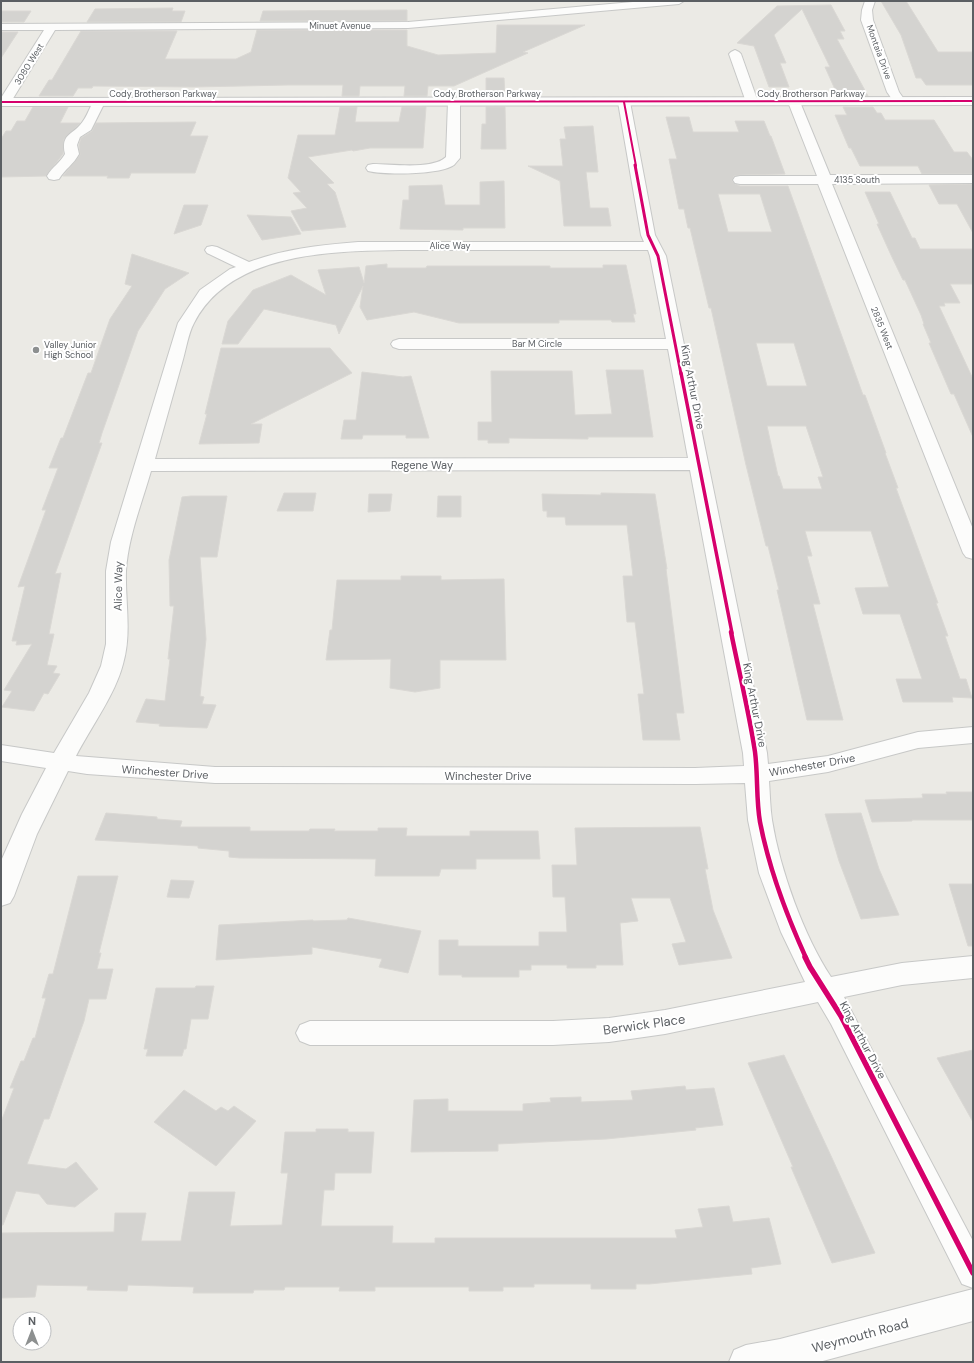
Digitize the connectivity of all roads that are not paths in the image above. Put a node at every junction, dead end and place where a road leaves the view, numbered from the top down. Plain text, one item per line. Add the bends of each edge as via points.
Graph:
1 (539, 1) edge
2 (679, 1) edge
3 (870, 1) edge
4 (548, 13) junction
5 (52, 26) junction
6 (222, 26) junction
7 (1, 27) edge
8 (218, 37) dead end
9 (735, 54) dead end
10 (973, 101) edge
11 (3, 102) edge
12 (99, 102) junction
13 (454, 102) junction
14 (624, 102) junction
15 (752, 102) junction
16 (794, 102) junction
17 (900, 102) junction
18 (373, 168) dead end
19 (54, 176) dead end
20 (973, 179) edge
21 (740, 180) dead end
22 (824, 180) junction
23 (653, 246) junction
24 (212, 250) dead end
25 (249, 268) junction
26 (399, 344) dead end
27 (675, 344) junction
28 (699, 464) junction
29 (145, 465) junction
30 (973, 553) edge
31 (973, 735) edge
32 (1, 753) edge
33 (61, 762) junction
34 (757, 774) junction
35 (1, 896) edge
36 (973, 967) edge
37 (824, 989) junction
38 (310, 1033) dead end
39 (973, 1273) edge
40 (973, 1305) edge
41 (746, 1362) edge

1 - 4 street
2 - 4 street, Minuet Avenue
3 - 17 street, Montaia Drive via 867,20 893,92
4 - 6 street, Minuet Avenue via 446,28
5 - 6 street, Minuet Avenue
5 - 7 street, Minuet Avenue
5 - 11 street, 3080 West
6 - 8 street
9 - 15 street
10 - 17 street, Cody Brotherson Parkway
11 - 12 street, Cody Brotherson Parkway
12 - 13 street, Cody Brotherson Parkway
12 - 19 street via 86,127 75,135 70,145 72,154 67,163 58,169
13 - 14 street, Cody Brotherson Parkway
13 - 18 street via 452,158 449,162 434,168
14 - 15 street, Cody Brotherson Parkway
14 - 23 street, King Arthur Drive via 648,235
15 - 16 street, Cody Brotherson Parkway
16 - 17 street, Cody Brotherson Parkway
16 - 22 street, 2835 West
20 - 22 street, 4135 South
21 - 22 street, 4135 South
22 - 30 street, 2835 West
23 - 25 street, Alice Way via 348,247 297,253
23 - 27 street, King Arthur Drive via 658,256
24 - 25 street
25 - 29 street, Alice Way via 220,282 198,303 190,315
26 - 27 street, Bar M Circle
27 - 28 street, King Arthur Drive
28 - 29 street, Regene Way
28 - 34 street, King Arthur Drive
29 - 33 street, Alice Way via 118,557 118,628 112,665
31 - 34 street, Winchester Drive via 931,738 829,764
32 - 33 street, Winchester Drive
33 - 34 street, Winchester Drive via 164,772 260,776
33 - 35 street, Alice Way via 16,853
34 - 37 street, King Arthur Drive via 760,820 772,873 794,932 810,967
36 - 37 street, Berwick Place via 902,974
37 - 38 street, Berwick Place via 665,1022 588,1032
37 - 39 street, King Arthur Drive via 841,1016
40 - 41 street, Weymouth Road via 780,1356

